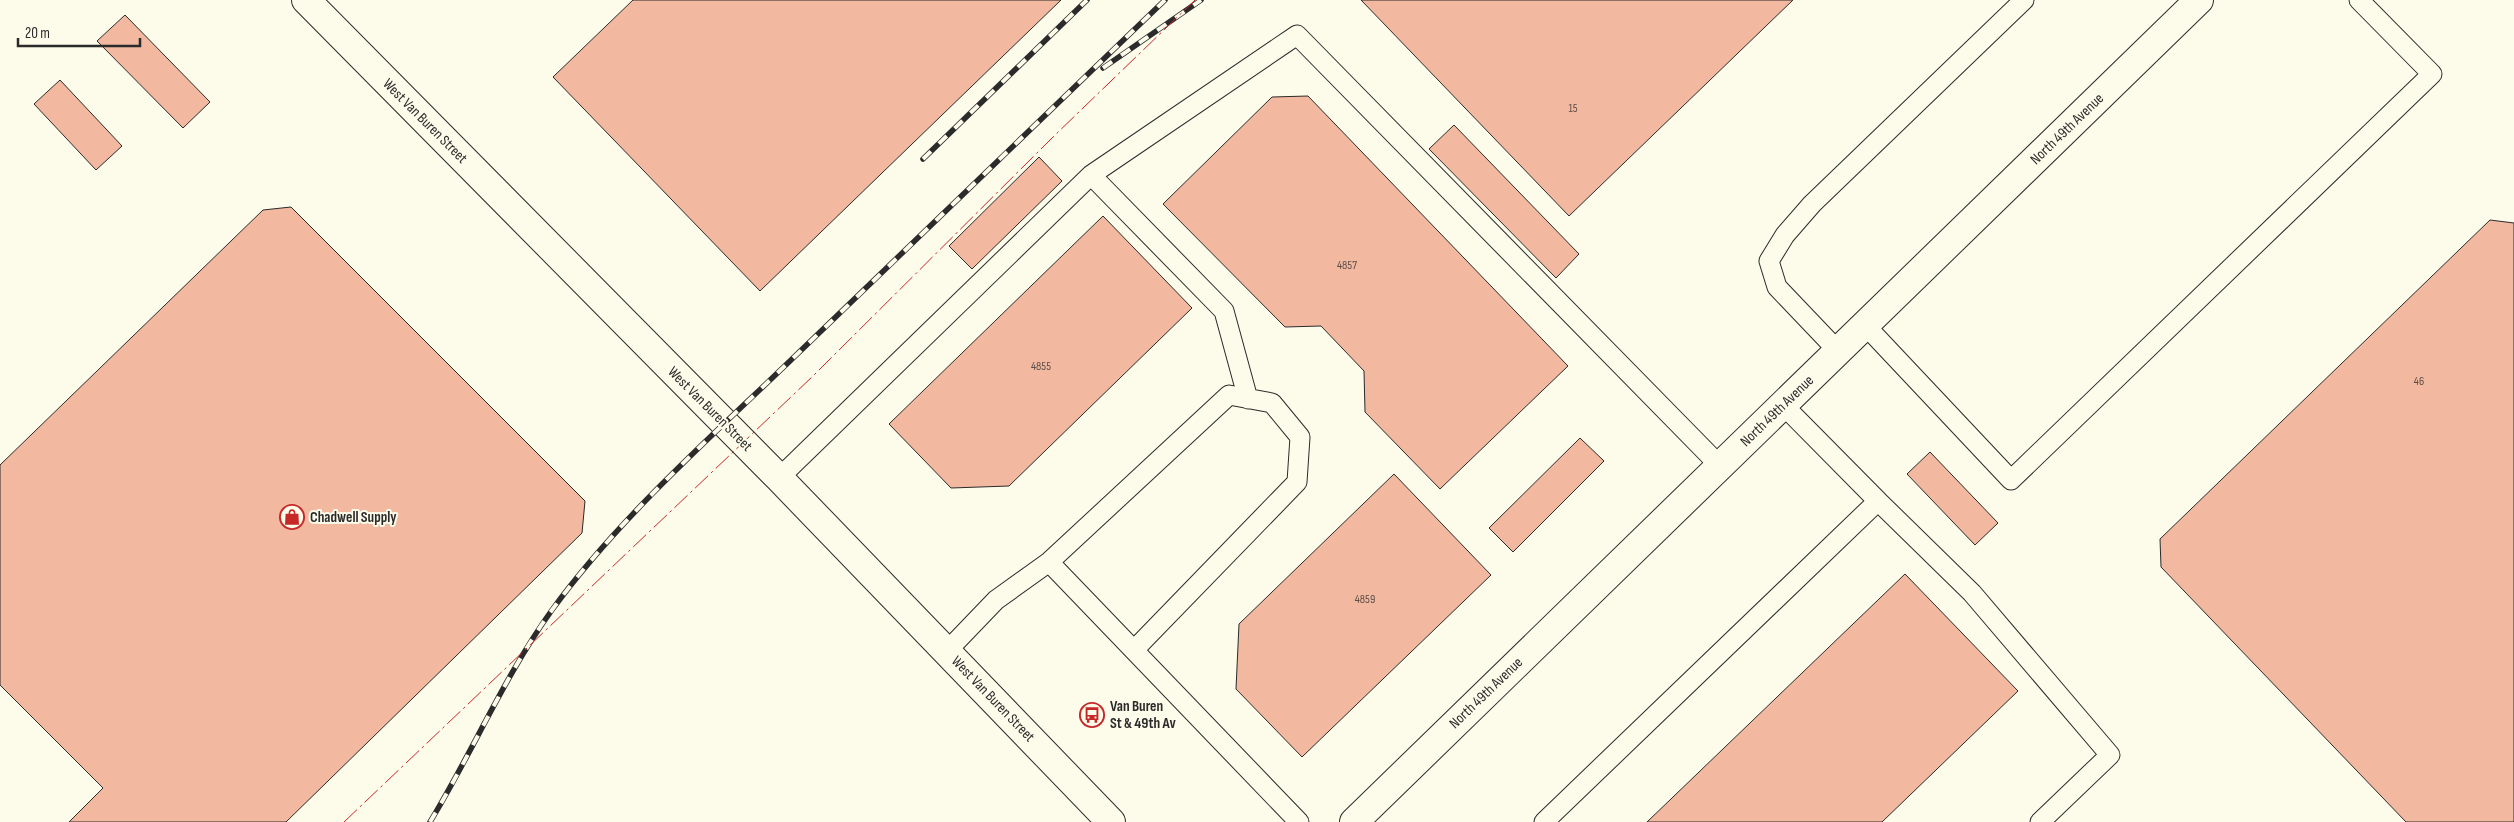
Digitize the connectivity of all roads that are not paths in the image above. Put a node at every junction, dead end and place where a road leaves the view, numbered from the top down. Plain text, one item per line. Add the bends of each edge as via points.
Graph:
1 (306, 0) edge
2 (2024, 0) edge
3 (2199, 0) edge
4 (2359, 0) edge
5 (1091, 175) junction
6 (1865, 325) junction
7 (1838, 351) junction
8 (1248, 399) junction
9 (1783, 405) junction
10 (1720, 466) junction
11 (779, 478) junction
12 (1878, 501) junction
13 (1049, 562) junction
14 (1134, 650) junction
15 (947, 651) junction
16 (1111, 822) edge
17 (1300, 822) edge
18 (1354, 822) edge
19 (1544, 822) edge
20 (2040, 822) edge

1 - 11 street, West Van Buren Street
2 - 7 lane via 1812,204 1768,261 1777,287
3 - 6 street, North 49th Avenue
4 - 6 lane via 2432,74 2011,480
5 - 8 lane via 1224,311
5 - 10 lane via 1297,35
5 - 11 lane
6 - 7 street, North 49th Avenue
7 - 9 street, North 49th Avenue
8 - 13 lane via 1229,395
8 - 14 lane via 1272,404 1300,437 1297,482
9 - 10 street, North 49th Avenue
9 - 12 lane
10 - 18 street, North 49th Avenue
11 - 15 street, West Van Buren Street
12 - 19 lane
12 - 20 lane via 1972,593 2110,755
13 - 14 lane
13 - 15 lane via 996,600
14 - 17 lane
15 - 16 street, West Van Buren Street

